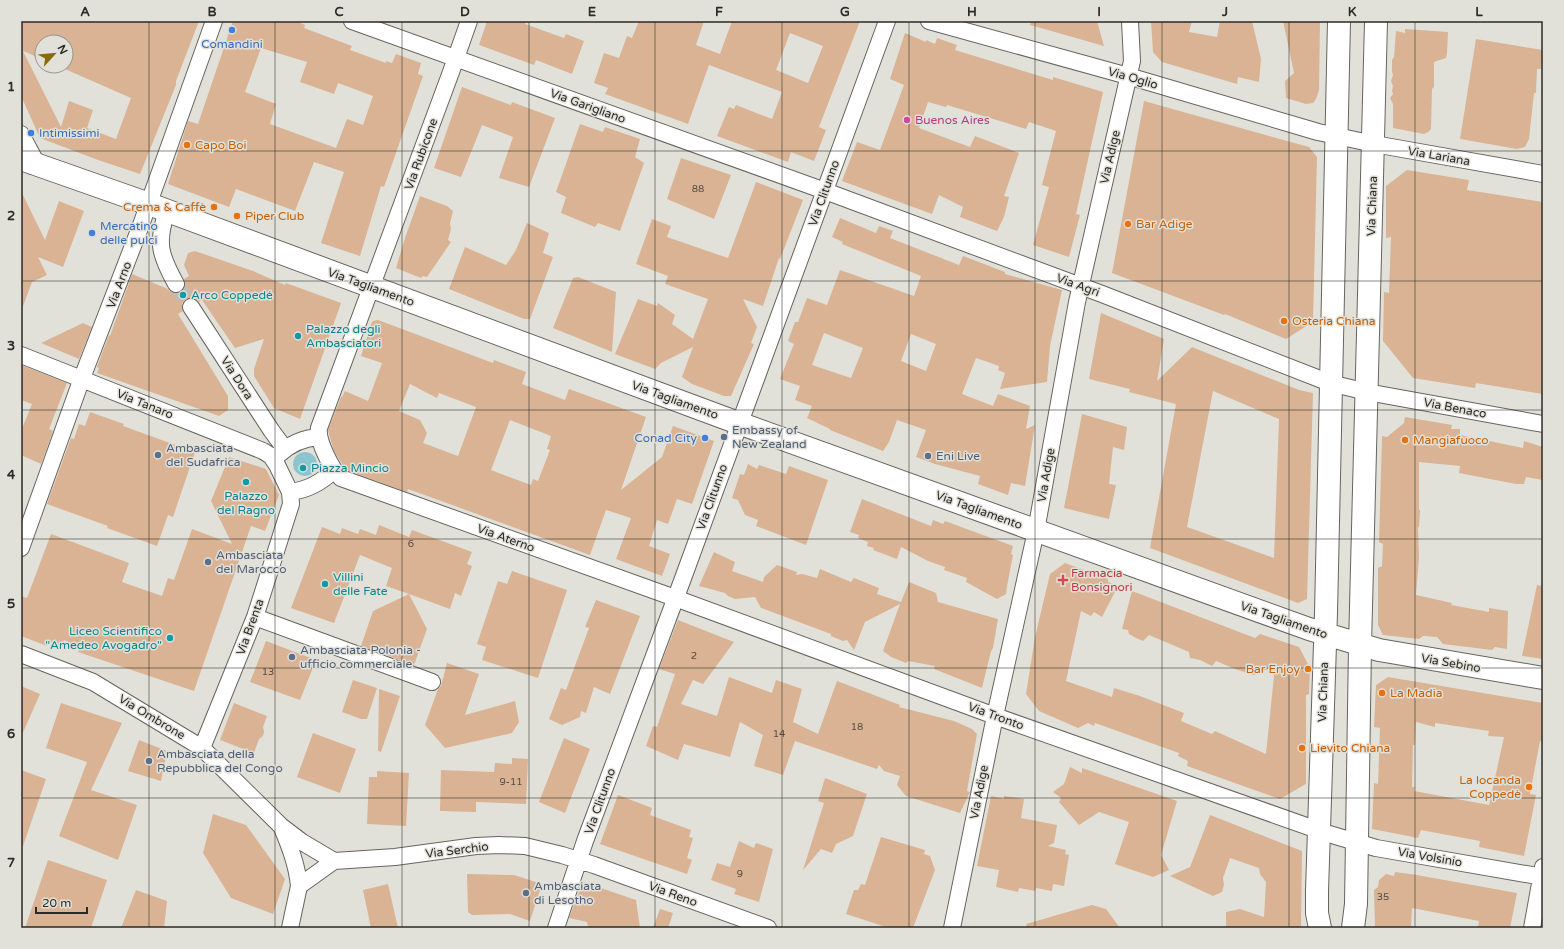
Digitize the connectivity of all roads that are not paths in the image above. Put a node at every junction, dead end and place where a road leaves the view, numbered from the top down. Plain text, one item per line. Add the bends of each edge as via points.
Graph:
1 (214, 21) edge
2 (352, 21) edge
3 (469, 21) edge
4 (886, 21) edge
5 (929, 21) edge
6 (1130, 21) edge
7 (1339, 21) edge
8 (1376, 21) edge
9 (456, 59) junction
10 (1128, 76) junction
11 (21, 134) edge
12 (1336, 136) junction
13 (1374, 144) junction
14 (26, 164) edge
15 (1543, 174) edge
16 (825, 191) junction
17 (158, 207) junction
18 (176, 284) tunnel mouth
19 (1080, 286) junction
20 (371, 287) junction
21 (190, 307) tunnel mouth
22 (21, 355) edge
23 (82, 378) junction
24 (1330, 383) junction
25 (1367, 392) junction
26 (739, 423) junction
27 (1543, 424) edge
28 (319, 433) junction
29 (276, 454) junction
30 (336, 472) junction
31 (290, 498) junction
32 (1036, 531) junction
33 (21, 548) edge
34 (675, 598) junction
35 (254, 617) junction
36 (1325, 634) junction
37 (1360, 646) junction
38 (21, 654) edge
39 (1543, 678) edge
40 (432, 682) dead end
41 (994, 716) junction
42 (202, 748) junction
43 (281, 826) junction
44 (1319, 829) junction
45 (1357, 841) junction
46 (578, 860) junction
47 (334, 861) junction
48 (1542, 873) edge
49 (299, 886) junction
50 (1353, 927) edge
51 (290, 928) edge
52 (556, 928) edge
53 (768, 928) edge
54 (952, 928) edge
55 (1320, 928) edge
56 (1532, 928) edge

1 - 17 street, Via Arno
2 - 9 street, Via Garigliano
3 - 9 street, Via Rubicone
4 - 16 street, Via Clitunno
5 - 10 street, Via Oglio
6 - 10 street, Via Adige via 1132,61
7 - 12 street, Via Chiana
8 - 13 street, Via Chiana
9 - 16 street, Via Garigliano
9 - 20 street, Via Rubicone
10 - 12 street, Via Oglio
10 - 19 street, Via Adige
11 - 14 street
12 - 13 street, Via Lariana
12 - 24 street, Via Chiana
13 - 15 street, Via Lariana
13 - 25 street, Via Chiana
14 - 17 street, Via Tagliamento
16 - 19 street, Via Agri
16 - 26 street, Via Clitunno
17 - 18 street via 160,249
17 - 20 street, Via Tagliamento
17 - 23 street, Via Arno via 130,257
19 - 24 street, Via Agri
19 - 32 street, Via Adige
20 - 26 street, Via Tagliamento
20 - 28 street
21 - 29 street, Via Dora via 271,430
22 - 23 street, Via Tanaro
23 - 29 street, Via Tanaro
23 - 33 street, Via Arno
24 - 25 street
24 - 36 street, Via Chiana
25 - 27 street, Via Benaco
25 - 37 street, Via Chiana
26 - 32 street, Via Tagliamento
26 - 34 street, Via Clitunno
28 - 29 street via 300,440
28 - 30 street
29 - 31 street
30 - 31 street
30 - 34 street, Via Aterno via 341,478 359,485
31 - 35 street, Via Brenta
32 - 36 street, Via Tagliamento
32 - 41 street, Via Adige
34 - 41 street, Via Tronto
34 - 46 street, Via Clitunno
35 - 40 street
35 - 42 street, Via Brenta
36 - 37 street, Via Tagliamento
36 - 44 street, Via Chiana
37 - 39 street, Via Sebino
37 - 45 street, Via Chiana
38 - 42 street, Via Ombrone via 93,682
41 - 44 street, Via Tronto
41 - 54 street, Via Adige
42 - 43 street, Via Ombrone
43 - 47 street, Via Ombrone
43 - 49 street, Via Ombrone via 294,858
44 - 45 street, Via Volsinio
44 - 55 street, Via Chiana via 1316,903
45 - 48 street, Via Volsinio via 1376,848
45 - 50 street, Via Chiana via 1356,908
46 - 47 street, Via Serchio via 533,848 499,845
46 - 52 street, Via Clitunno
46 - 53 street, Via Reno
47 - 49 street
48 - 56 street
49 - 51 street

